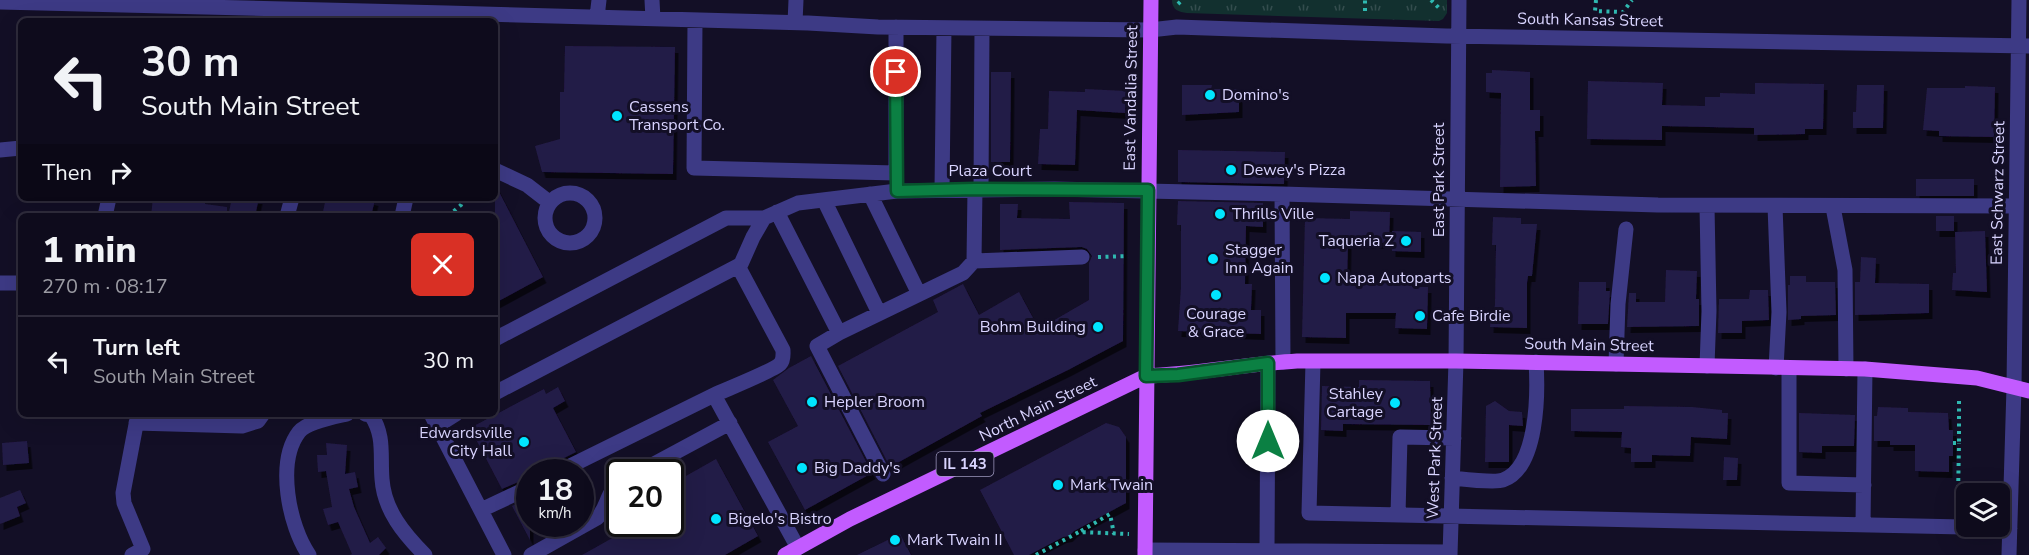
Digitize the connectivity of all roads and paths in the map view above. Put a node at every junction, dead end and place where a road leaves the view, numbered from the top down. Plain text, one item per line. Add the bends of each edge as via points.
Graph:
1 (600, 0) edge
2 (652, 0) edge
3 (796, 0) edge
4 (1151, 0) edge
5 (1365, 0) edge
6 (1431, 0) edge
7 (1459, 0) edge
8 (1596, 0) edge
9 (1632, 0) edge
10 (2019, 0) edge
11 (0, 2) edge
12 (147, 3) edge
13 (244, 4) edge
14 (330, 5) edge
15 (1441, 10) dead end
16 (448, 11) edge
17 (1365, 11) dead end
18 (597, 17) junction
19 (653, 19) junction
20 (695, 20) junction
21 (795, 23) junction
22 (896, 27) junction
23 (944, 28) junction
24 (982, 28) junction
25 (1150, 30) junction
26 (1459, 36) junction
27 (2024, 46) edge
28 (18, 148) edge
29 (0, 150) edge
30 (498, 172) edge
31 (896, 173) junction
32 (942, 189) junction
33 (978, 189) junction
34 (1148, 190) junction
35 (897, 191) junction
36 (870, 194) junction
37 (1282, 194) junction
38 (1457, 198) junction
39 (824, 200) junction
40 (463, 201) edge
41 (549, 202) dead end
42 (1707, 206) junction
43 (1775, 206) junction
44 (2016, 206) junction
45 (1833, 207) junction
46 (452, 213) edge
47 (770, 215) junction
48 (1626, 229) dead end
49 (1128, 256) dead end
50 (1082, 257) joint
51 (974, 261) junction
52 (738, 266) junction
53 (18, 283) edge
54 (0, 284) edge
55 (919, 294) junction
56 (2022, 297) edge
57 (879, 314) junction
58 (838, 333) junction
59 (498, 337) edge
60 (1456, 361) junction
61 (1275, 362) junction
62 (1313, 362) junction
63 (1536, 362) junction
64 (1616, 364) junction
65 (1707, 366) junction
66 (1783, 368) junction
67 (1846, 369) junction
68 (1865, 369) junction
69 (1146, 376) junction
70 (2014, 387) junction
71 (498, 391) edge
72 (2029, 392) edge
73 (714, 395) junction
74 (1959, 397) dead end
75 (261, 417) edge
76 (334, 417) edge
77 (376, 417) edge
78 (137, 419) edge
79 (434, 420) edge
80 (730, 423) junction
81 (1454, 438) junction
82 (584, 459) edge
83 (663, 459) edge
84 (883, 474) dead end
85 (1452, 478) junction
86 (1958, 483) edge
87 (1864, 485) junction
88 (516, 494) edge
89 (606, 504) edge
90 (481, 510) junction
91 (1398, 515) junction
92 (1451, 517) junction
93 (1863, 525) junction
94 (1956, 527) edge
95 (2010, 528) edge
96 (1079, 532) junction
97 (1113, 534) junction
98 (1129, 534) dead end
99 (2010, 537) edge
100 (1266, 551) junction
101 (791, 552) edge
102 (1145, 552) edge
103 (1296, 553) edge
104 (1450, 553) edge
105 (132, 555) edge
106 (309, 555) edge
107 (425, 555) edge
108 (504, 555) edge
109 (531, 555) edge
110 (1036, 555) edge
111 (2009, 555) edge

1 - 18 street
2 - 19 street
3 - 21 street
4 - 25 main road, East Vandalia Street
5 - 17 path
6 - 15 path
7 - 26 street, East Park Street
8 - 9 path via 1595,12 1623,12
10 - 27 street, East Schwarz Street
11 - 12 street, South Kansas Street
12 - 13 street, South Kansas Street
13 - 14 street, South Kansas Street
14 - 16 street, South Kansas Street
16 - 18 street, South Kansas Street
18 - 19 street, South Kansas Street
19 - 20 street, South Kansas Street
20 - 21 street, South Kansas Street
20 - 31 street via 694,168
21 - 22 street, South Kansas Street
22 - 23 street, South Kansas Street
22 - 31 street
23 - 24 street, South Kansas Street
23 - 32 street
24 - 25 street, South Kansas Street
24 - 33 street
25 - 26 street, South Kansas Street via 1177,27
25 - 34 main road, East Vandalia Street
26 - 27 street, South Kansas Street
26 - 38 street, East Park Street
27 - 44 street, East Schwarz Street
28 - 29 street
30 - 41 street via 527,185
31 - 35 street
32 - 33 street, Plaza Court
32 - 35 street, Plaza Court
33 - 34 street, Plaza Court
33 - 51 street
34 - 37 street, Plaza Court
34 - 69 main road, East Vandalia Street
35 - 36 street, Plaza Court
36 - 39 street, Plaza Court
36 - 55 street
37 - 38 street, Plaza Court
37 - 61 street
38 - 42 street, Plaza Court
38 - 60 street, East Park Street
39 - 47 street, Plaza Court via 798,203
39 - 57 street
40 - 46 path
42 - 43 street, Plaza Court
42 - 65 street
43 - 45 street, Plaza Court
43 - 66 street
44 - 45 street, Plaza Court
44 - 56 street, East Schwarz Street
45 - 67 street via 1845,270
47 - 52 street
47 - 58 street
47 - 59 street, Plaza Court via 726,218
48 - 64 street
49 - 50 path
50 - 51 street
51 - 55 street via 963,273
52 - 71 street
52 - 73 street via 783,350 783,358 780,364
53 - 54 street
55 - 57 street
56 - 70 street, East Schwarz Street
57 - 58 street
58 - 84 street via 817,346
60 - 62 main road, South Main Street
60 - 63 main road, South Main Street
60 - 81 street, West Park Street
61 - 62 main road, South Main Street
61 - 69 main road, South Main Street
61 - 100 street
62 - 91 street via 1309,513
63 - 64 main road, South Main Street
63 - 85 street via 1534,420 1527,456 1502,481
64 - 65 main road, South Main Street
65 - 66 main road, South Main Street
66 - 67 main road, South Main Street
66 - 87 street via 1789,483
67 - 68 main road, South Main Street
68 - 70 main road, South Main Street via 1977,378
68 - 87 street
69 - 101 main road, North Main Street / IL 143 via 850,519
69 - 102 main road, East Vandalia Street
70 - 72 main road, South Main Street
70 - 95 street, East Schwarz Street
73 - 80 street
73 - 82 street
74 - 86 path
75 - 78 street via 242,426
76 - 106 street via 300,430 287,460 290,508
77 - 107 street via 388,505 399,527
78 - 105 street via 123,494 143,549
79 - 90 street
80 - 83 street
80 - 101 street
81 - 85 street, West Park Street
81 - 91 street via 1400,437
85 - 92 street, West Park Street
87 - 93 street
88 - 90 street
89 - 109 street via 597,518
90 - 108 street
91 - 92 street
92 - 93 street
92 - 104 street, West Park Street
93 - 94 street
96 - 97 path
96 - 97 path via 1110,514
96 - 110 path
97 - 98 path
99 - 111 street, East Schwarz Street
100 - 102 street
100 - 103 street
103 - 104 street

